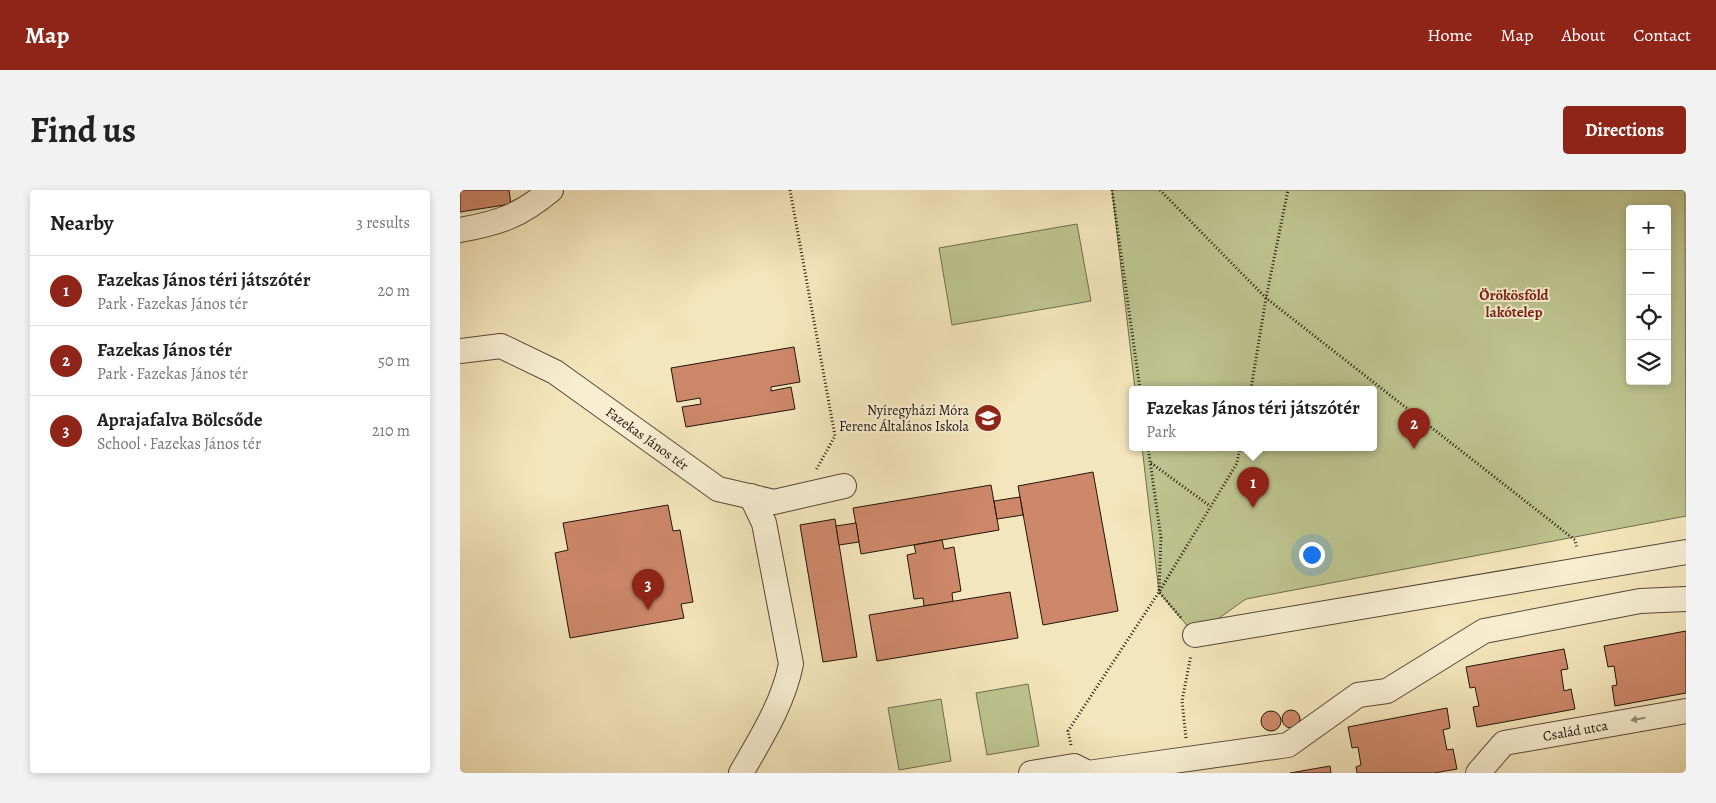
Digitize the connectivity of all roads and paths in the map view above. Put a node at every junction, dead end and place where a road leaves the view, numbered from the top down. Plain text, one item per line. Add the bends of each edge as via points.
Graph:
1 (551, 190) edge
2 (790, 190) edge
3 (1112, 190) edge
4 (1160, 190) edge
5 (1288, 190) edge
6 (460, 230) edge
7 (1266, 298) junction
8 (460, 351) edge
9 (1140, 386) edge
10 (1251, 386) edge
11 (1149, 451) edge
12 (1239, 451) edge
13 (1150, 462) junction
14 (844, 486) dead end
15 (751, 496) junction
16 (801, 496) junction
17 (1210, 507) junction
18 (1686, 552) edge
19 (1582, 569) junction
20 (1159, 592) junction
21 (1686, 599) edge
22 (1195, 634) junction
23 (1686, 711) edge
24 (1188, 759) junction
25 (1081, 769) edge
26 (741, 773) edge
27 (1031, 773) edge
28 (1478, 773) edge

1 - 6 street via 529,209 493,224
2 - 16 path via 835,436
3 - 9 path
4 - 7 path
5 - 7 path
7 - 10 path
7 - 19 path via 1575,540
8 - 15 street, Fazekas János tér via 501,346 555,372 718,489
11 - 13 path
12 - 17 path via 1237,463
13 - 17 path
13 - 20 path via 1161,538
14 - 16 street, Fazekas János tér
15 - 16 street, Fazekas János tér via 774,502
15 - 26 street via 764,523 792,664 787,685
17 - 20 path
18 - 19 street
19 - 22 street
20 - 22 path
20 - 25 path via 1068,731
21 - 24 street via 1640,601 1484,631 1387,691 1358,695 1288,745
22 - 24 path via 1182,701
23 -> 28 street, Család utca via 1504,743
24 - 25 street
25 - 27 street

